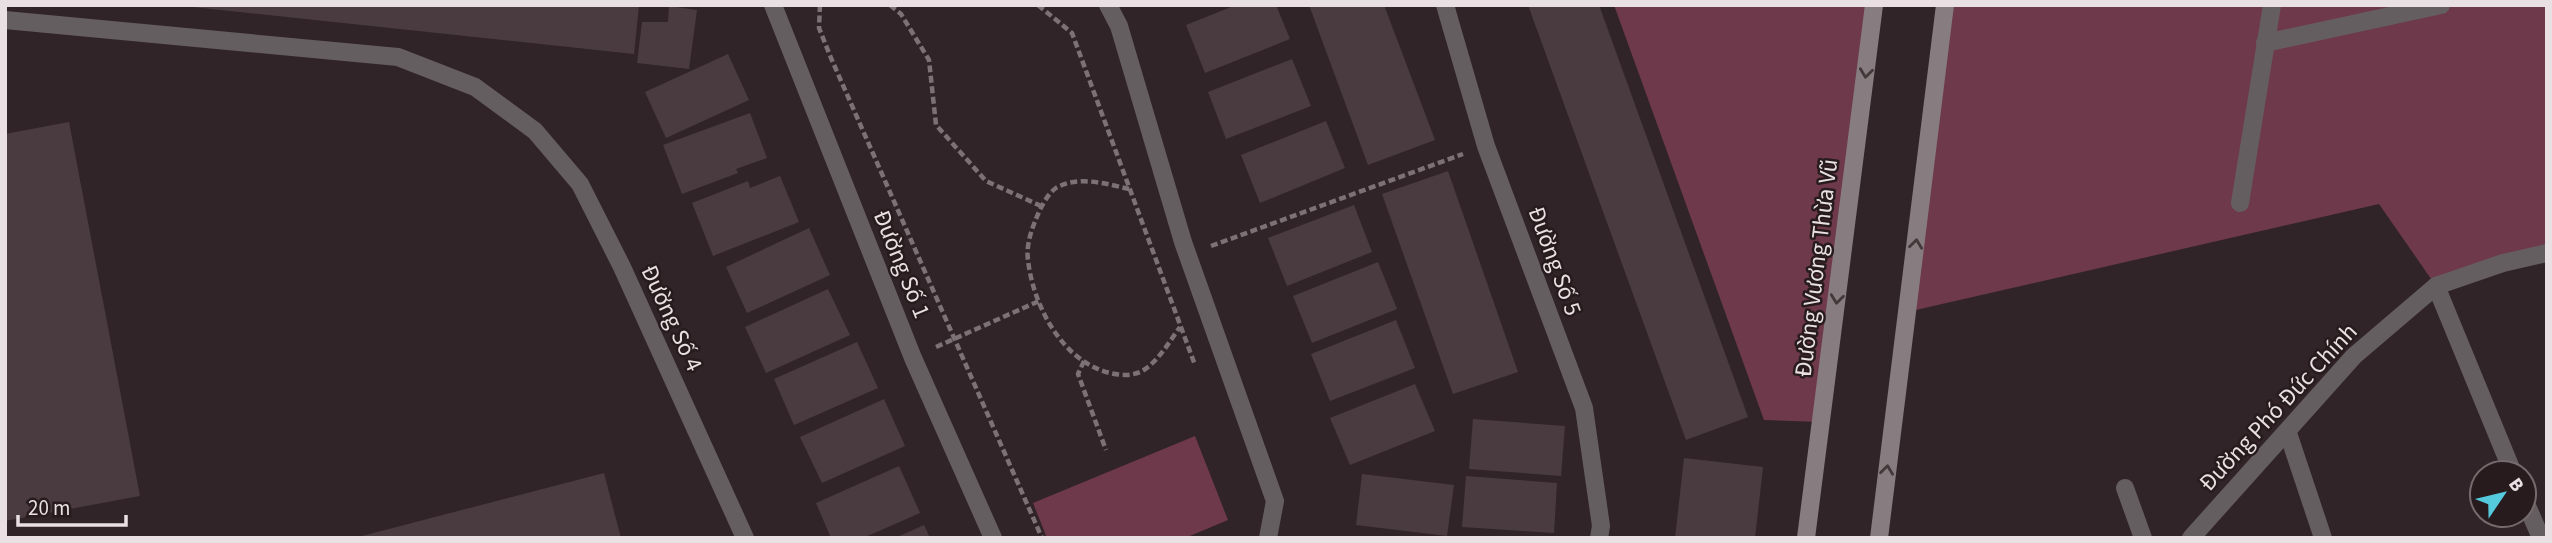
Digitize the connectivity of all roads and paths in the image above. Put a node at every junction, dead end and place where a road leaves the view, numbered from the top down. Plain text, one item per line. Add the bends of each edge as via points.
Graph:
1 (773, 5) edge
2 (820, 5) edge
3 (890, 5) edge
4 (1038, 5) edge
5 (1108, 5) edge
6 (1445, 5) edge
7 (1874, 5) edge
8 (1945, 5) edge
9 (2272, 5) edge
10 (2441, 5) edge
11 (5, 20) edge
12 (2266, 43) junction
13 (1486, 146) junction
14 (1130, 189) junction
15 (2239, 203) dead end
16 (1041, 206) junction
17 (2547, 253) edge
18 (1188, 255) junction
19 (2436, 286) junction
20 (1039, 301) junction
21 (1180, 327) junction
22 (955, 339) junction
23 (913, 358) junction
24 (1084, 360) junction
25 (1195, 366) dead end
26 (2288, 433) junction
27 (1106, 450) dead end
28 (2507, 459) edge
29 (2125, 488) dead end
30 (745, 538) edge
31 (993, 538) edge
32 (1042, 538) edge
33 (1268, 538) edge
34 (1599, 538) edge
35 (1806, 538) edge
36 (1879, 538) edge
37 (2143, 538) edge
38 (2191, 538) edge
39 (2322, 538) edge

1 - 23 street, Đường Số 1
2 - 22 path via 823,38
3 - 16 path via 901,14 929,60 936,125 986,181
4 - 14 path via 1072,33
5 - 18 street via 1119,26
6 - 13 street, Đường Số 5
7 -> 35 street, Đường Vương Thừa Vũ
36 -> 8 street
9 - 12 street
10 - 12 street
11 - 30 street, Đường Số 4 via 398,57 475,87 535,131 580,184
12 - 15 street
13 - 18 path
13 - 34 street, Đường Số 5 via 1584,408
14 - 16 path via 1076,182 1055,188
14 - 21 path
16 - 20 path via 1027,258
17 - 19 street, Đường Phó Đức Chính
18 - 33 street via 1275,501
19 - 26 street, Đường Phó Đức Chính via 2354,356
19 - 28 street
20 - 22 path
20 - 24 path via 1057,336
21 - 24 path via 1141,372 1118,376
21 - 25 path
22 - 23 path
22 - 32 path
23 - 31 street, Đường Số 1
24 - 27 path via 1078,374
26 - 38 street, Đường Phó Đức Chính
26 - 39 street
29 - 37 street

